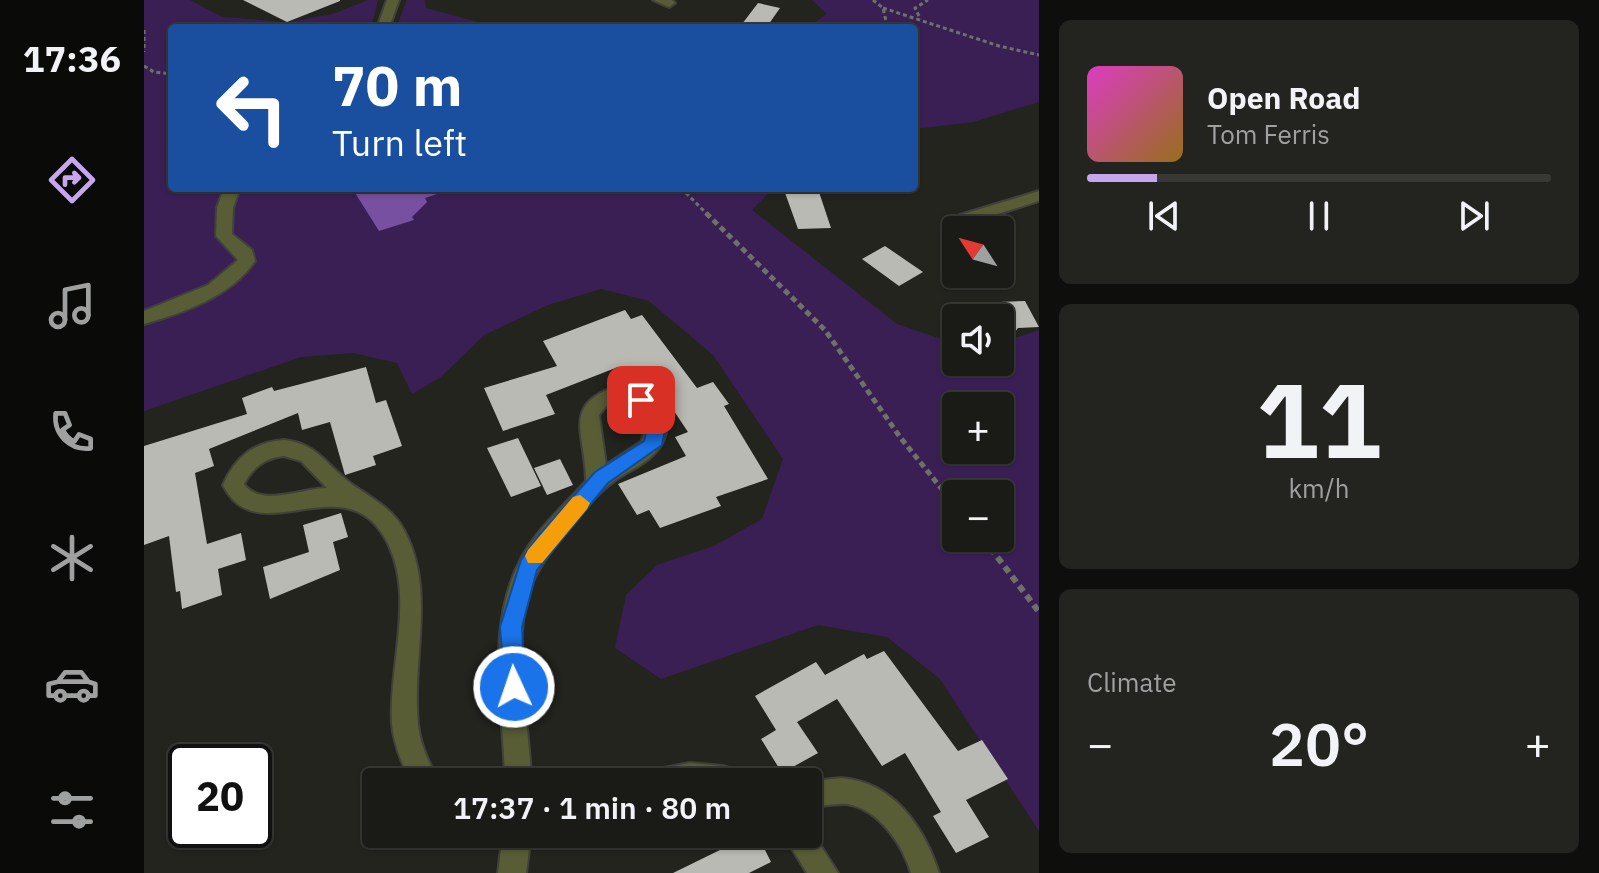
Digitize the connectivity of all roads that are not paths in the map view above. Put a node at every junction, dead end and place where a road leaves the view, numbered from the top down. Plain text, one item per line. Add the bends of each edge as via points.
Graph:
1 (393, 0) edge
2 (384, 22) edge
3 (231, 192) edge
4 (1039, 196) edge
5 (976, 216) edge
6 (144, 318) edge
7 (596, 484) junction
8 (360, 501) junction
9 (417, 768) edge
10 (517, 768) edge
11 (822, 793) edge
12 (515, 848) edge
13 (807, 848) edge
14 (512, 873) edge
15 (824, 873) edge
16 (925, 873) edge

1 - 2 street
3 - 6 street via 224,236 246,254 242,269
4 - 5 street
7 - 7 street via 598,463 588,410 606,395 631,395 649,408 657,425 653,445 618,464
7 - 10 street via 546,541 517,594 511,627
8 - 8 street via 314,456 300,450 263,452 247,461 233,485 251,504 340,496
8 - 9 street via 392,531 402,552 409,586 404,723
11 - 16 street via 846,791 870,798 891,814 912,841
12 - 14 street
13 - 15 street

